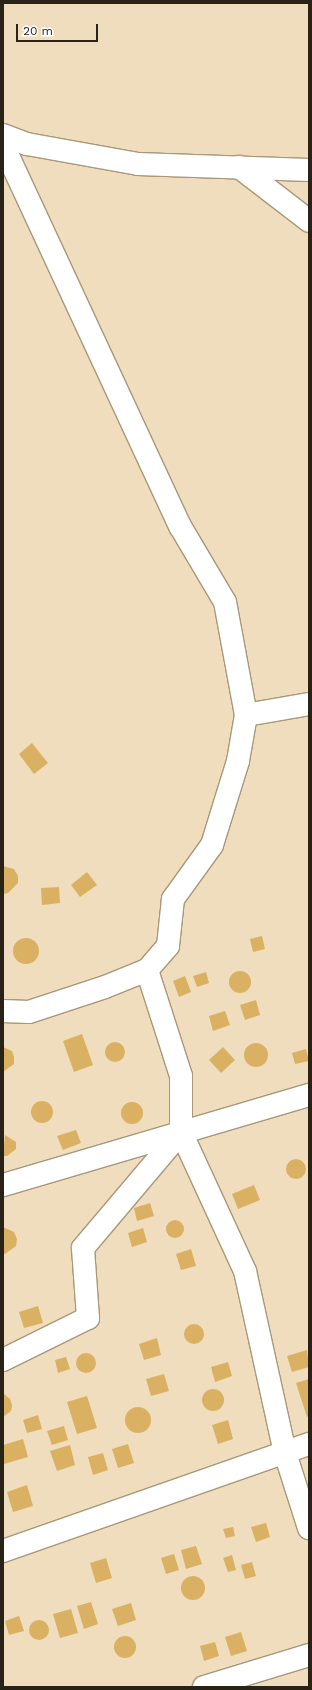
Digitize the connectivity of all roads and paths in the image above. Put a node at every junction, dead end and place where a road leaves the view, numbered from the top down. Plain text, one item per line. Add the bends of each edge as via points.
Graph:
1 (3, 135) edge
2 (3, 145) edge
3 (239, 168) junction
4 (309, 170) edge
5 (309, 221) edge
6 (309, 704) edge
7 (246, 715) junction
8 (147, 970) junction
9 (3, 1011) edge
10 (309, 1095) edge
11 (181, 1132) junction
12 (3, 1185) edge
13 (3, 1360) edge
14 (309, 1444) edge
15 (284, 1453) junction
16 (309, 1528) edge
17 (3, 1551) edge
18 (309, 1655) edge
19 (204, 1687) edge

1 - 3 street via 27,144 138,164
2 - 7 street via 180,526 225,602
3 - 4 street
3 - 5 street
6 - 7 street
7 - 8 street via 238,761 212,845 173,899 168,946
8 - 9 street via 29,1012
8 - 11 street via 181,1076
10 - 11 street
11 - 12 street
11 - 13 street via 83,1248 88,1318
11 - 15 street via 245,1271
14 - 15 street
15 - 16 street
15 - 17 street
18 - 19 street

